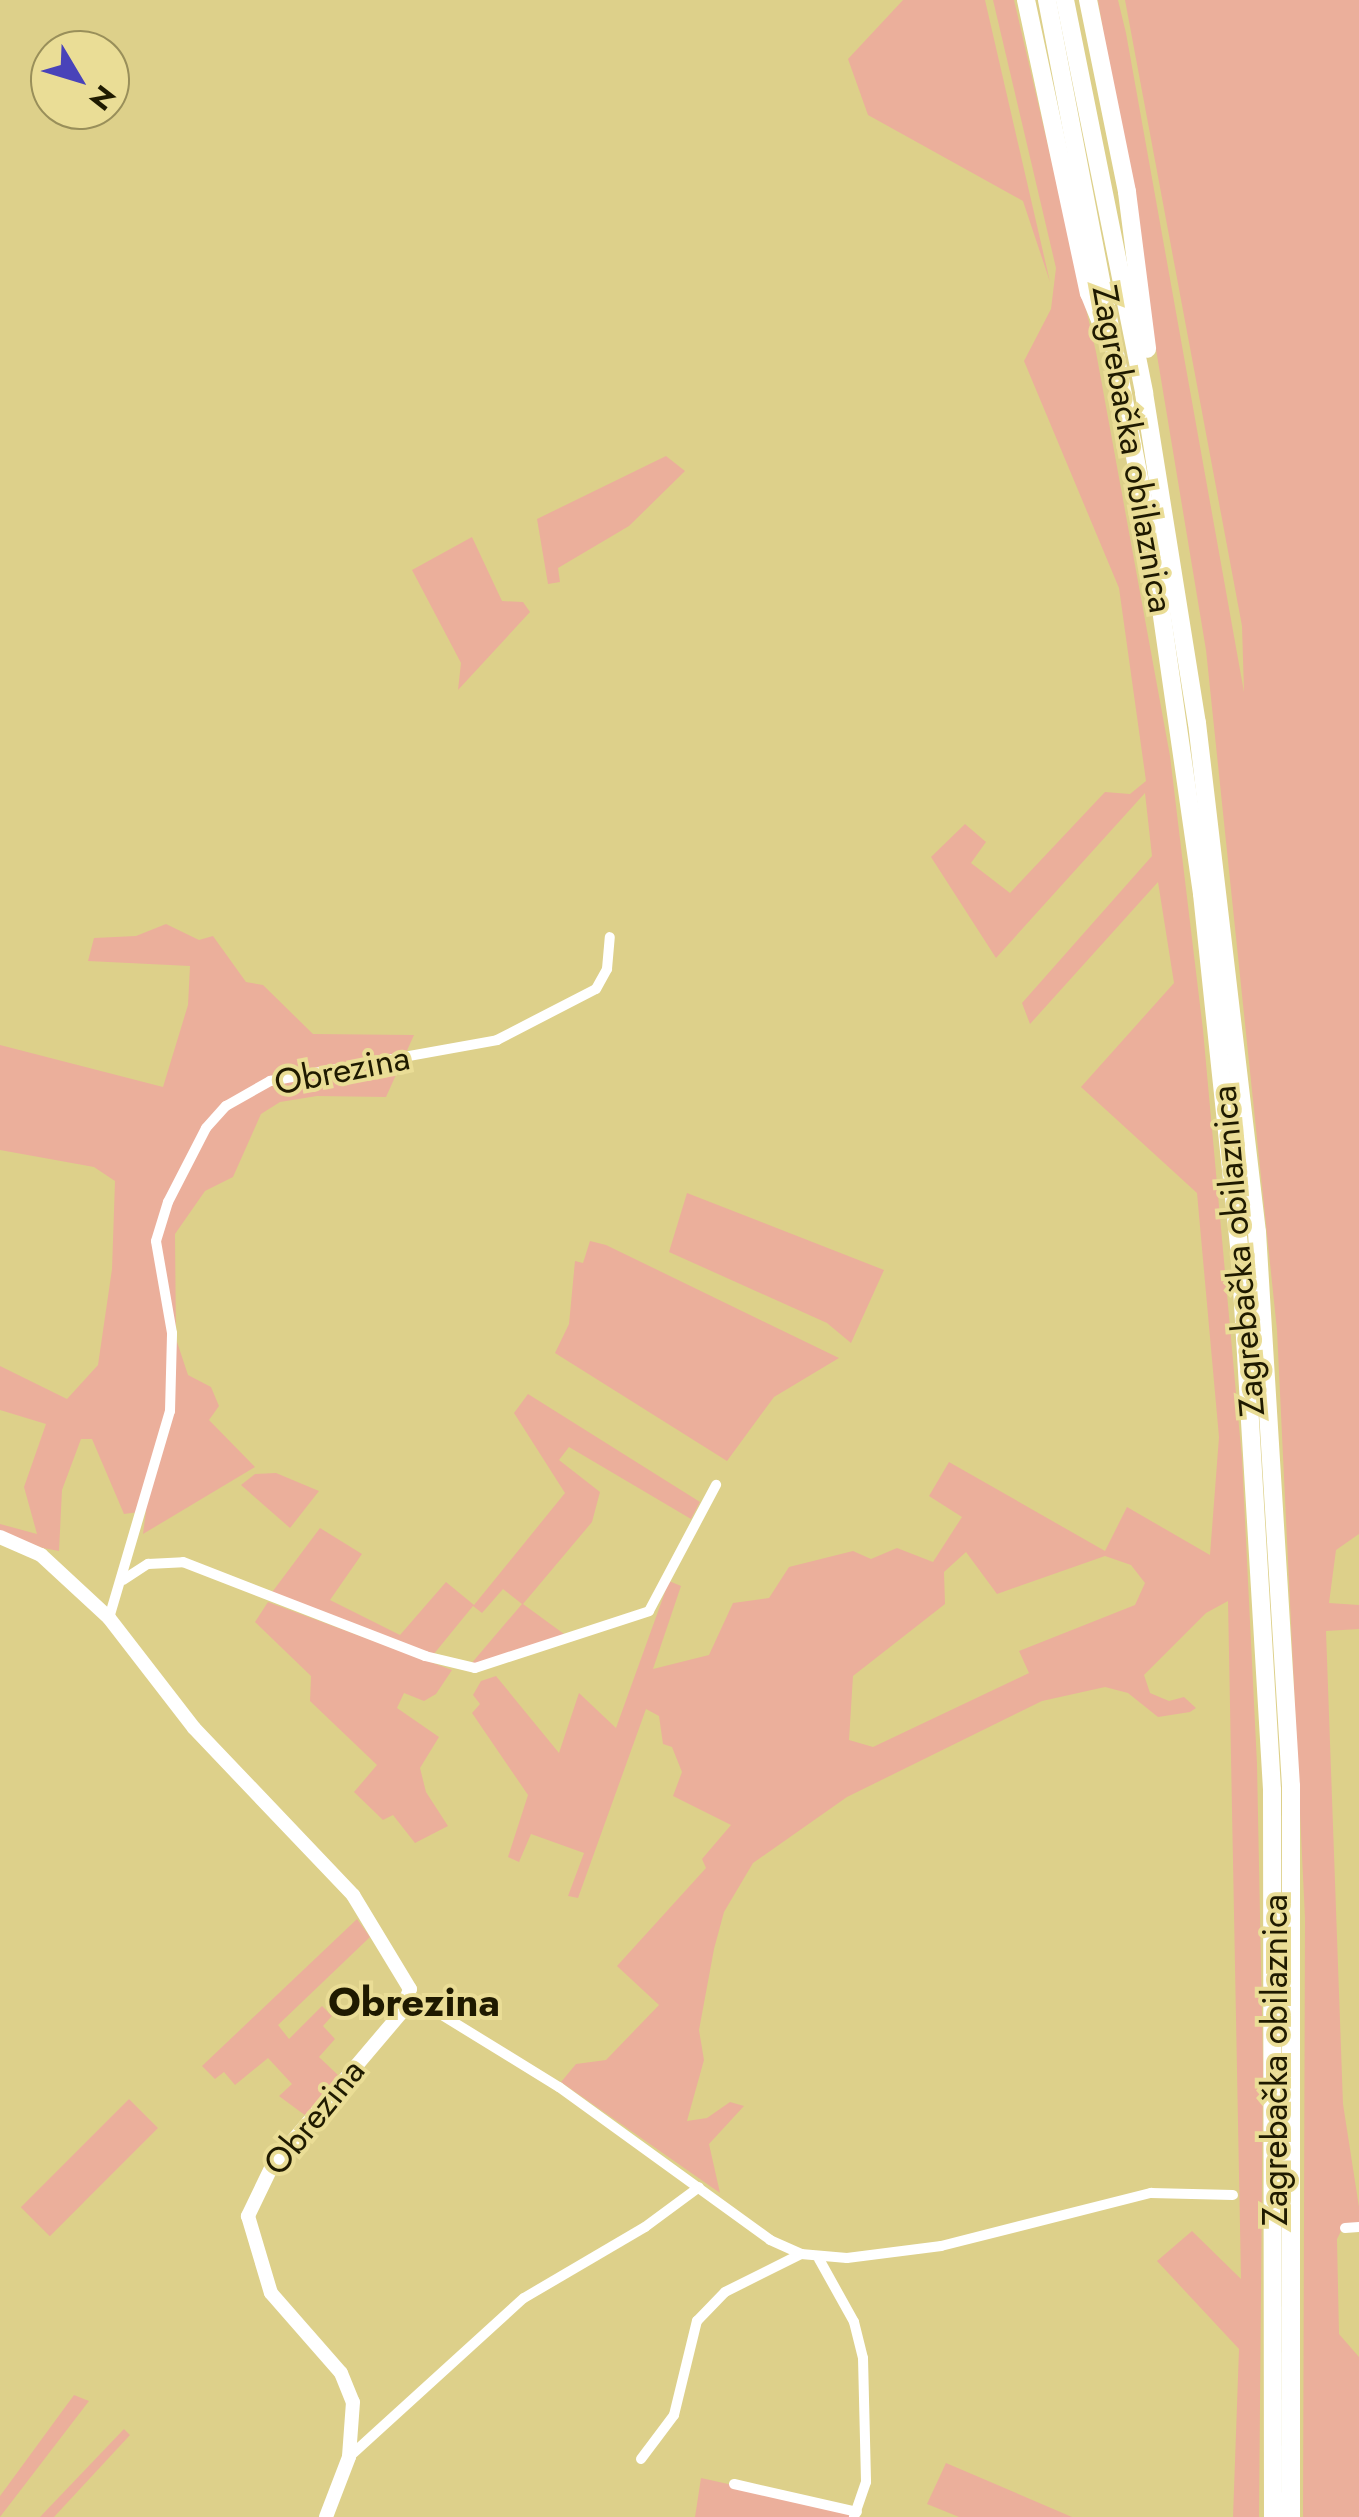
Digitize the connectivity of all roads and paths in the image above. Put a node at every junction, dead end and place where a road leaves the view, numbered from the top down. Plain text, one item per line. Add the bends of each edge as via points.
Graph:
1 (1026, 0) edge
2 (1046, 0) edge
3 (1066, 0) edge
4 (1088, 0) edge
5 (1120, 360) junction
6 (1144, 393) junction
7 (610, 937) dead end
8 (716, 1485) dead end
9 (0, 1537) edge
10 (122, 1581) junction
11 (109, 1618) junction
12 (411, 1996) junction
13 (699, 2186) junction
14 (1233, 2195) dead end
15 (1359, 2227) edge
16 (1345, 2228) dead end
17 (800, 2254) junction
18 (820, 2259) junction
19 (350, 2457) junction
20 (641, 2459) dead end
21 (734, 2484) dead end
22 (856, 2514) edge
23 (326, 2517) edge
24 (1273, 2517) edge
25 (1292, 2517) edge

1 - 5 highway via 1090,293 1109,350
2 - 5 highway, Zagrebačka obilaznica
3 - 6 highway, Zagrebačka obilaznica
4 - 6 highway via 1139,267 1151,378
5 - 24 highway, Zagrebačka obilaznica via 1202,894 1253,1416 1274,1890
6 - 25 highway, Zagrebačka obilaznica via 1221,897 1272,1416 1293,1892
7 - 10 street, Obrezina via 608,969 596,989 497,1040 270,1081 226,1106 206,1128 156,1241 172,1332 173,1391 165,1444
8 - 10 street via 648,1611 488,1666 425,1656 182,1562 148,1564
9 - 11 street via 41,1555
10 - 11 street, Obrezina
11 - 12 street via 194,1728 353,1895
12 - 13 street via 559,2086
12 - 19 street, Obrezina via 274,2164 248,2216 272,2293 348,2386
13 - 17 street
13 - 19 street, Obrezina via 645,2227 524,2298
14 - 18 street via 1151,2193 941,2246
15 - 16 street
17 - 18 street
17 - 20 street via 725,2292 697,2321 674,2414
18 - 22 street via 848,2309 863,2358 866,2482
19 - 23 street, Obrezina
21 - 22 street

